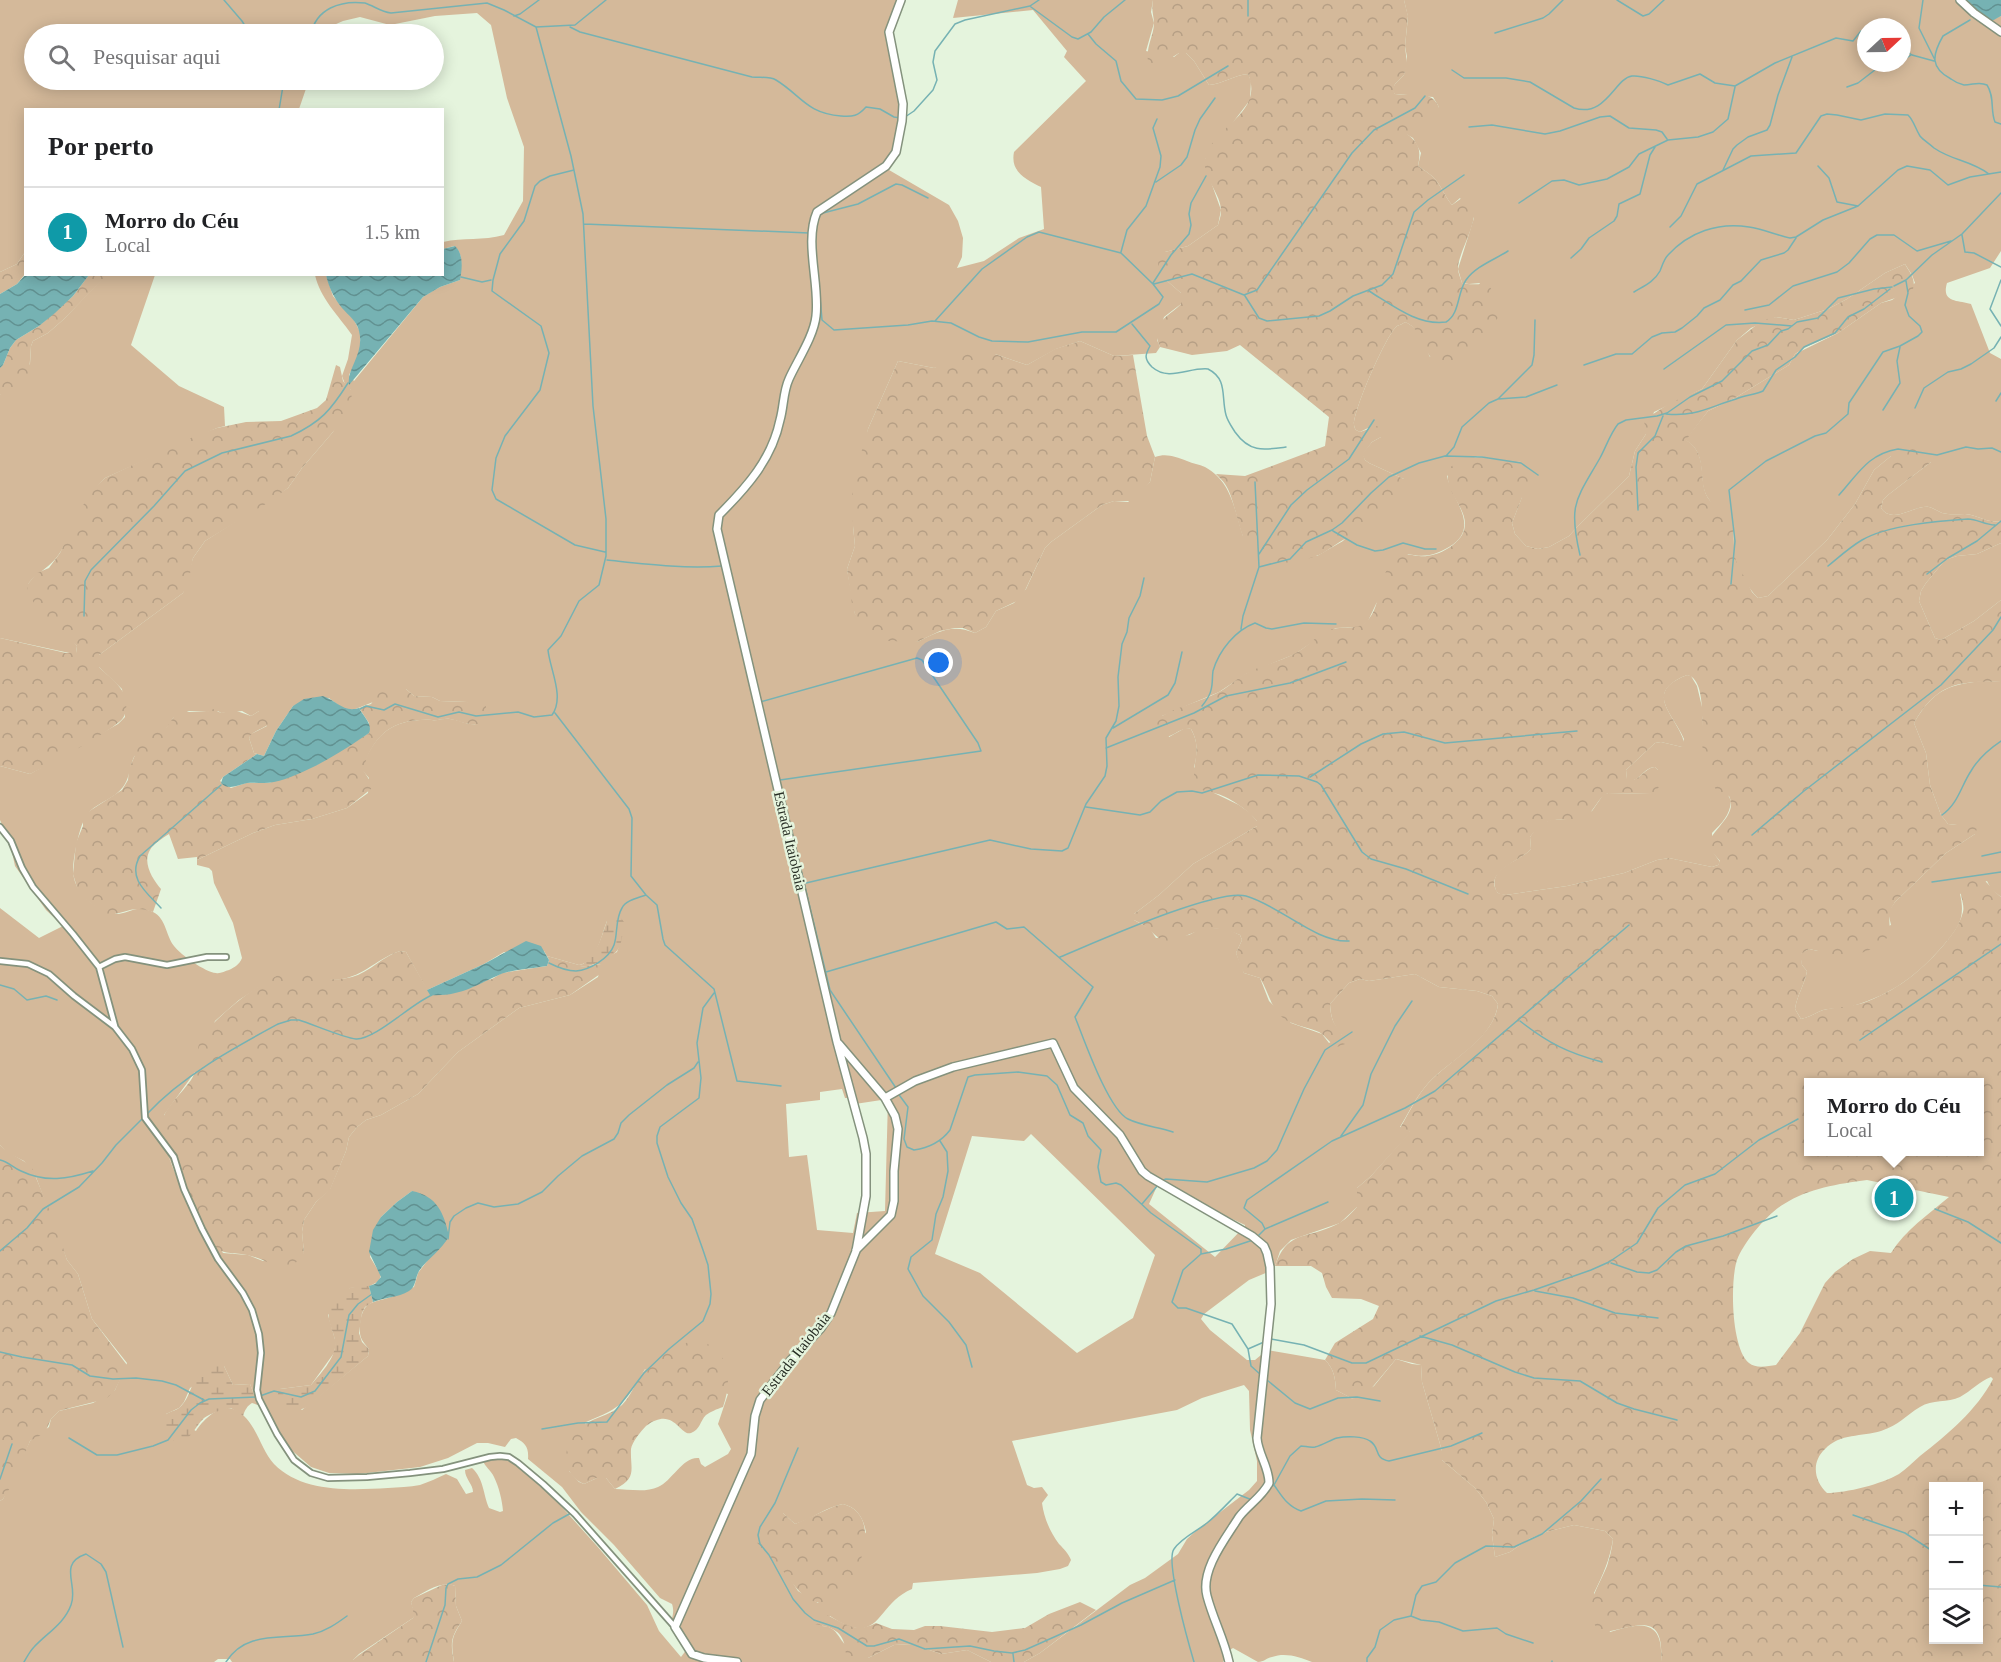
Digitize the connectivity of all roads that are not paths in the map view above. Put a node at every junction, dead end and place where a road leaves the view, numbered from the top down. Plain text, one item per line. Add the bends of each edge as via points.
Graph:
1 (901, 0) edge
2 (1960, 0) edge
3 (2001, 32) edge
4 (0, 827) edge
5 (226, 957) dead end
6 (0, 961) edge
7 (99, 967) junction
8 (115, 1027) junction
9 (837, 1042) junction
10 (885, 1098) junction
11 (856, 1251) junction
12 (675, 1627) junction
13 (738, 1662) edge
14 (1229, 1662) edge

1 - 9 street, Estrada Itaiobaia via 889,32 903,104 896,152 886,166 817,212 813,239 814,325 785,388 778,428 764,461 746,488 720,515 717,525
2 - 3 street
4 - 7 street via 33,887
5 - 7 street via 167,965 125,957
6 - 8 street via 42,970
7 - 8 street
8 - 12 street via 142,1070 145,1118 174,1157 192,1208 218,1259 249,1302 259,1334 257,1390 294,1460 311,1473 328,1478 410,1473 490,1457 509,1457 575,1514
9 - 10 street
9 - 11 street, Estrada Itaiobaia via 866,1154 866,1196
10 - 11 street via 897,1123 894,1201 891,1215
10 - 14 street via 953,1066 1053,1042 1074,1088 1120,1135 1142,1171 1264,1246 1270,1268 1271,1304 1257,1438 1269,1483 1240,1516 1215,1556 1206,1579 1207,1596
11 - 12 street, Estrada Itaiobaia via 826,1321 760,1400 751,1454
12 - 13 street via 688,1651 695,1655

